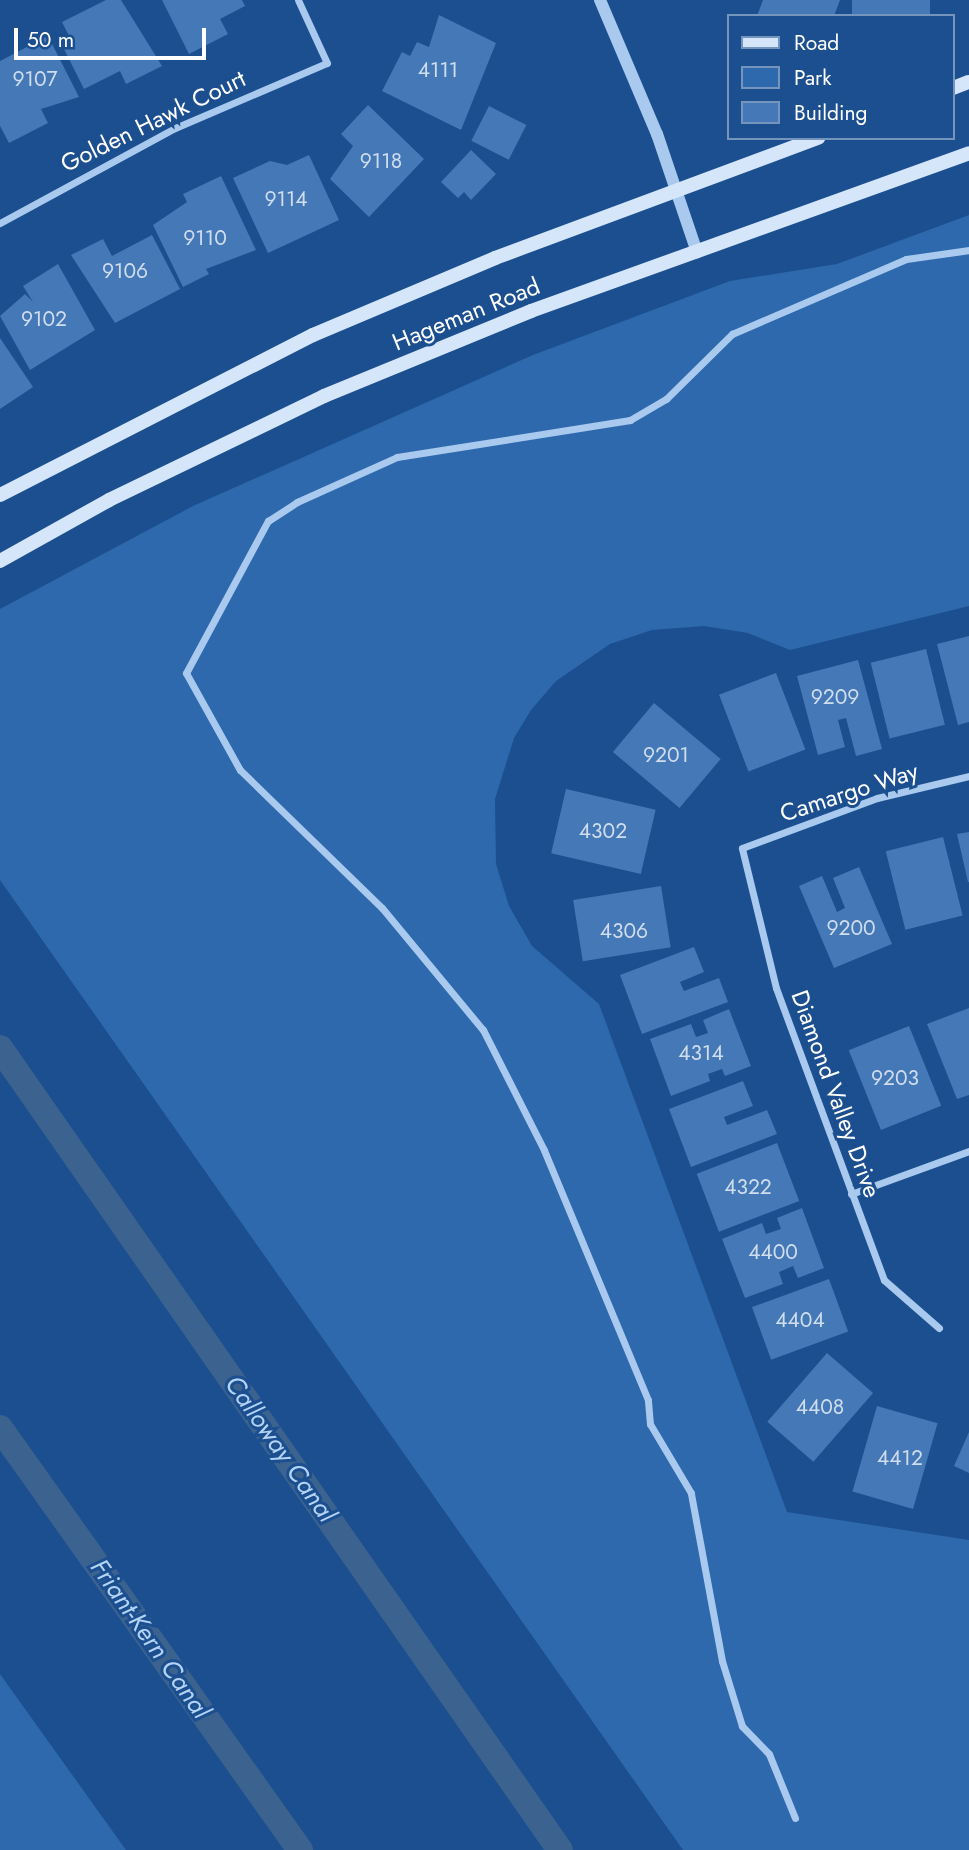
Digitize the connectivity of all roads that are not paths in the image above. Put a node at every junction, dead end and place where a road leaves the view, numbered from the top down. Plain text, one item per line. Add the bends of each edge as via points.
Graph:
1 (298, 0) edge
2 (600, 0) edge
3 (813, 140) edge
4 (969, 153) edge
5 (677, 191) junction
6 (0, 223) edge
7 (969, 250) edge
8 (697, 252) junction
9 (0, 495) edge
10 (0, 561) edge
11 (969, 776) edge
12 (742, 848) joint
13 (969, 1151) edge
14 (851, 1195) junction
15 (939, 1328) dead end
16 (795, 1818) dead end

1 - 6 street, Golden Hawk Court via 327,62 175,128
2 - 5 street
3 - 5 main road, Hageman Road
4 - 8 main road, Hageman Road
5 - 8 street
5 - 9 main road, Hageman Road via 313,335
7 - 16 street via 906,258 733,334 666,399 629,420 397,457 297,502 268,521 186,673 240,771 382,908 483,1030 544,1150 648,1401 650,1424 691,1493 741,1726 769,1754
8 - 10 main road, Hageman Road via 324,396 133,487
11 - 12 street, Camargo Way via 877,799
12 - 14 street, Diamond Valley Drive via 776,988
13 - 14 street
14 - 15 street, Diamond Valley Drive via 884,1280

